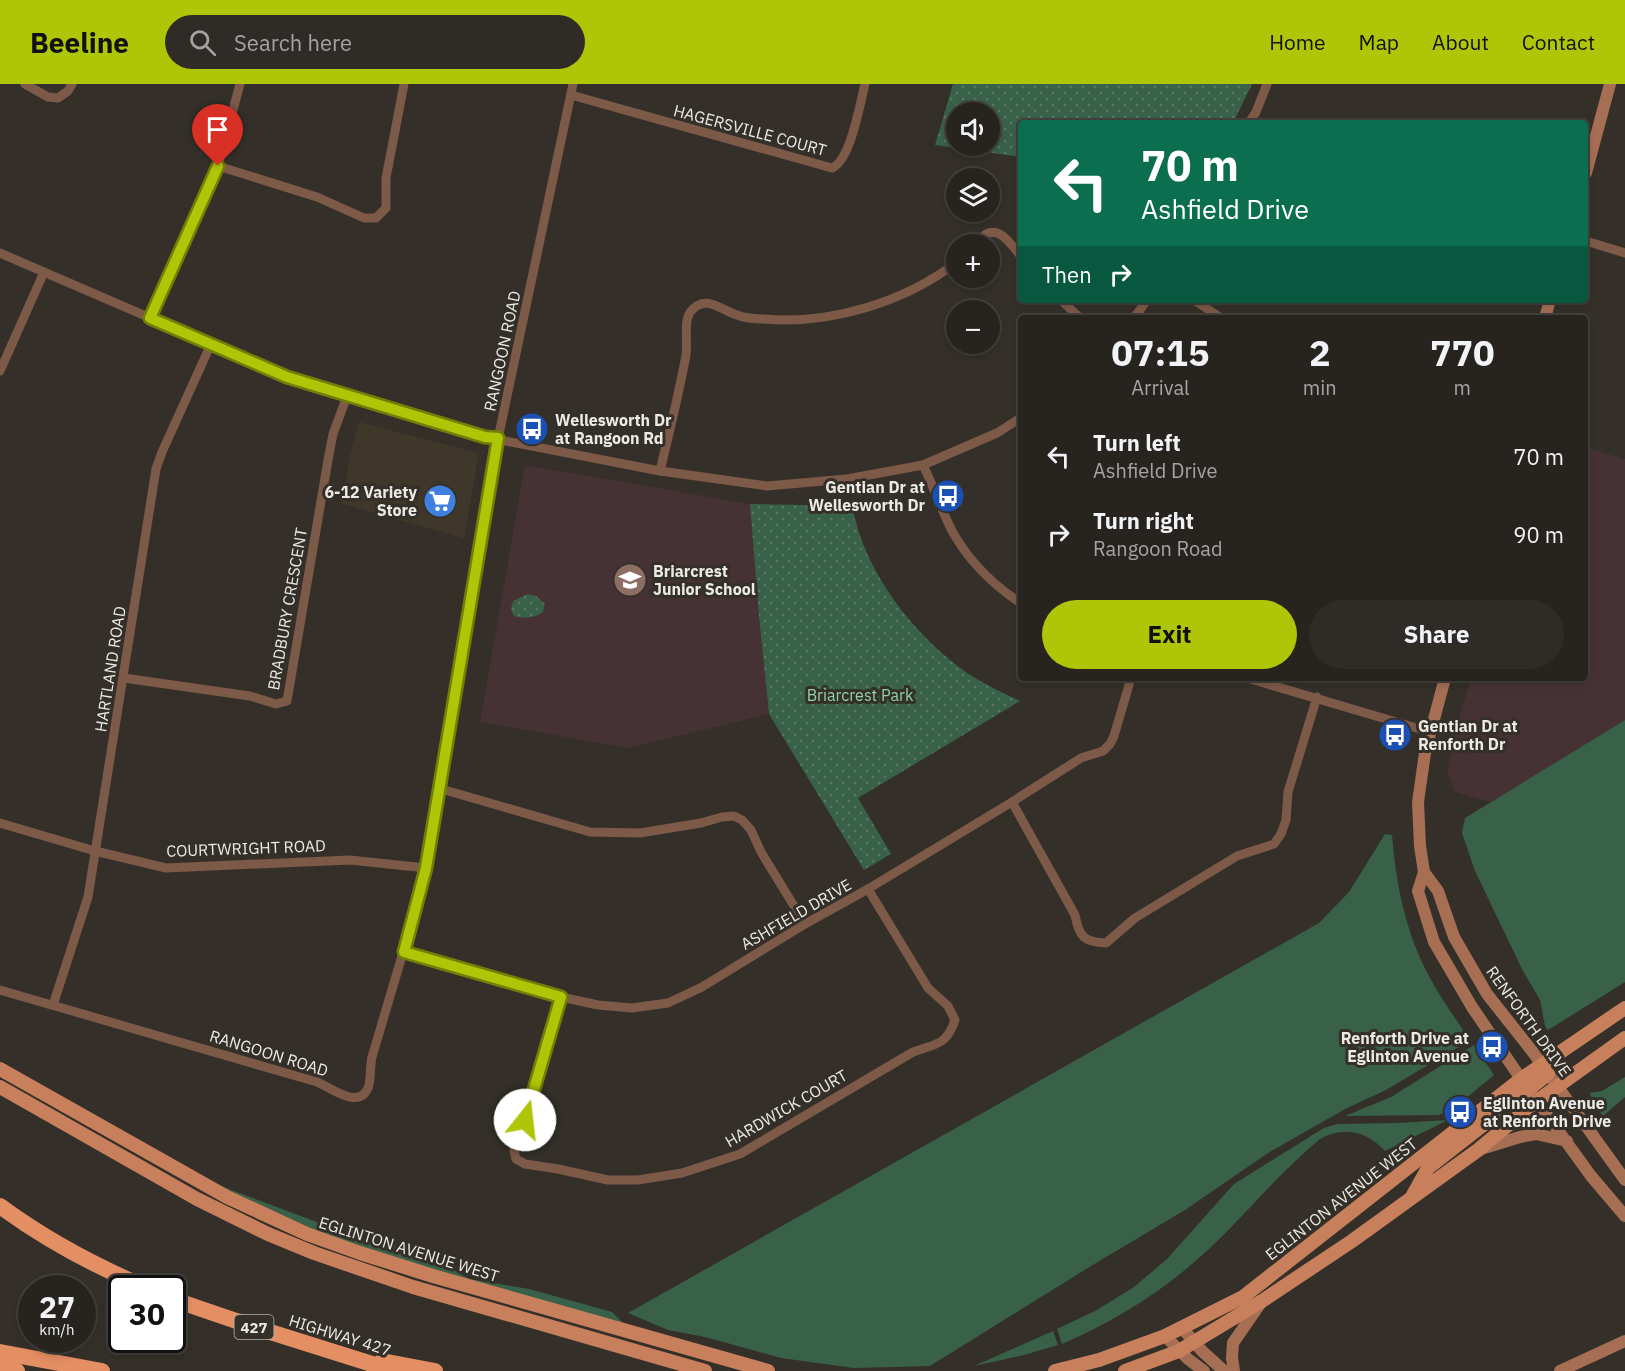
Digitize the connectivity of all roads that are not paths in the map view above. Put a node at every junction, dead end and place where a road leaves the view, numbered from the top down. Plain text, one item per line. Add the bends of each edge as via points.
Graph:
1 (26, 84) edge
2 (72, 84) edge
3 (240, 84) edge
4 (404, 84) edge
5 (573, 84) edge
6 (865, 84) edge
7 (1267, 84) edge
8 (1610, 84) edge
9 (571, 95) junction
10 (1251, 120) edge
11 (218, 166) junction
12 (1588, 166) edge
13 (1000, 235) edge
14 (1588, 243) edge
15 (1018, 252) edge
16 (0, 253) edge
17 (1625, 253) edge
18 (946, 269) edge
19 (44, 272) junction
20 (1065, 303) edge
21 (1198, 303) edge
22 (1077, 315) edge
23 (1216, 315) edge
24 (150, 318) junction
25 (211, 344) junction
26 (0, 371) edge
27 (347, 396) junction
28 (1018, 420) edge
29 (498, 438) junction
30 (923, 465) junction
31 (660, 471) junction
32 (1018, 602) edge
33 (124, 678) junction
34 (1130, 681) edge
35 (1258, 681) edge
36 (1444, 681) edge
37 (1317, 698) junction
38 (1430, 732) junction
39 (438, 788) junction
40 (1012, 802) junction
41 (0, 823) edge
42 (95, 851) junction
43 (426, 868) junction
44 (1424, 872) junction
45 (868, 889) junction
46 (805, 924) junction
47 (404, 952) junction
48 (0, 990) edge
49 (561, 997) junction
50 (53, 1005) junction
51 (1625, 1008) edge
52 (1625, 1038) edge
53 (0, 1069) edge
54 (1545, 1069) junction
55 (1525, 1084) junction
56 (1558, 1086) junction
57 (0, 1087) edge
58 (1537, 1101) junction
59 (1567, 1141) junction
60 (1478, 1150) junction
61 (1427, 1178) junction
62 (1625, 1180) edge
63 (0, 1206) edge
64 (1625, 1216) edge
65 (117, 1275) edge
66 (1262, 1301) junction
67 (186, 1304) edge
68 (1182, 1328) junction
69 (1165, 1336) junction
70 (1625, 1341) edge
71 (1194, 1342) junction
72 (1179, 1351) junction
73 (0, 1352) edge
74 (337, 1352) junction
75 (0, 1366) edge
76 (17, 1371) edge
77 (102, 1371) edge
78 (394, 1371) edge
79 (435, 1371) edge
80 (705, 1371) edge
81 (768, 1371) edge
82 (1055, 1371) edge
83 (1125, 1371) edge
84 (1204, 1371) edge
85 (1224, 1371) edge
86 (1234, 1371) edge
87 (1560, 1371) edge

1 - 2 street via 48,97 58,98
3 - 11 street
4 - 11 street via 386,178 386,208 376,218 364,218 317,197
5 - 9 street, RANGOON ROAD
6 - 9 street, HAGERSVILLE COURT via 847,148 832,168
7 - 10 street
8 - 12 main road
9 - 29 street, RANGOON ROAD
11 - 24 street
13 - 15 street
14 - 17 street
16 - 19 street
18 - 31 street via 888,300 822,317 764,319 737,315 711,304 693,308 688,315 686,356
19 - 24 street
19 - 26 street
20 - 22 street
21 - 23 street
24 - 25 street
25 - 27 street via 287,377
25 - 33 street, HARTLAND ROAD via 156,469
27 - 29 street
27 - 33 street, BRADBURY CRESCENT via 330,451 287,701 276,704 250,696
28 - 30 street via 997,433
29 - 31 street
29 - 39 street, RANGOON ROAD
30 - 31 street via 847,479 767,486
30 - 32 street via 968,556
33 - 42 street, HARTLAND ROAD
34 - 40 street, ASHFIELD DRIVE via 1110,744 1103,752 1081,758
35 - 37 street
36 - 38 main road, RENFORTH DRIVE
37 - 38 street
37 - 40 street via 1288,792 1286,820 1274,844 1237,856 1135,918 1106,943 1086,939 1080,933 1075,915
38 - 44 main road, RENFORTH DRIVE via 1418,802
39 - 43 street, RANGOON ROAD
39 - 46 street via 590,832 640,833 734,816 751,830
40 - 45 street, ASHFIELD DRIVE
41 - 42 street, COURTWRIGHT ROAD
42 - 43 street, COURTWRIGHT ROAD via 178,869 350,860
42 - 50 street, HARTLAND ROAD via 88,897
43 - 47 street, RANGOON ROAD
44 - 54 main road, RENFORTH DRIVE via 1438,891 1454,937 1470,967
44 - 55 main road, RENFORTH DRIVE via 1418,891 1434,942 1472,1007
45 - 46 street, ASHFIELD DRIVE
45 - 49 street, HARDWICK COURT via 928,988 948,1006 955,1020 951,1032 937,1045 914,1052 740,1154 709,1166 661,1177 611,1180 516,1159 516,1141
46 - 49 street, ASHFIELD DRIVE via 702,987 668,1003 617,1008
47 - 49 street, ASHFIELD DRIVE
47 - 50 street, RANGOON ROAD via 372,1057 370,1082 359,1098 350,1098 317,1082
48 - 50 street, RANGOON ROAD
51 - 54 main road, EGLINTON AVENUE WEST
52 - 56 main road, EGLINTON AVENUE WEST
53 - 81 main road, EGLINTON AVENUE WEST via 227,1197 307,1234 433,1276
54 - 55 main road, EGLINTON AVENUE WEST
54 - 56 main road, RENFORTH DRIVE
55 - 58 main road, RENFORTH DRIVE
55 - 61 main road, EGLINTON AVENUE WEST via 1428,1168
55 - 68 main road, EGLINTON AVENUE WEST via 1406,1170 1243,1297
56 - 58 main road, EGLINTON AVENUE WEST
56 - 62 main road, RENFORTH DRIVE
57 - 80 main road, EGLINTON AVENUE WEST via 197,1199 314,1253 413,1287
58 - 59 main road, RENFORTH DRIVE
58 - 60 main road, EGLINTON AVENUE WEST
59 - 60 main road via 1536,1134
59 - 64 main road, RENFORTH DRIVE
60 - 61 main road, EGLINTON AVENUE WEST
61 - 66 main road, EGLINTON AVENUE WEST via 1412,1196 1377,1223
63 - 65 highway via 58,1246
66 - 71 main road, EGLINTON AVENUE WEST
66 - 86 main road via 1233,1343
67 - 74 highway, HIGHWAY 427 / 427
68 - 69 main road, EGLINTON AVENUE WEST
68 - 71 main road
69 - 72 main road
69 - 82 main road, EGLINTON AVENUE WEST
70 - 87 main road
71 - 72 main road, EGLINTON AVENUE WEST
71 - 85 main road
72 - 83 main road, EGLINTON AVENUE WEST
72 - 84 main road
73 - 77 highway
74 - 78 highway, HIGHWAY 427 / 427
74 - 79 highway
75 - 76 highway

